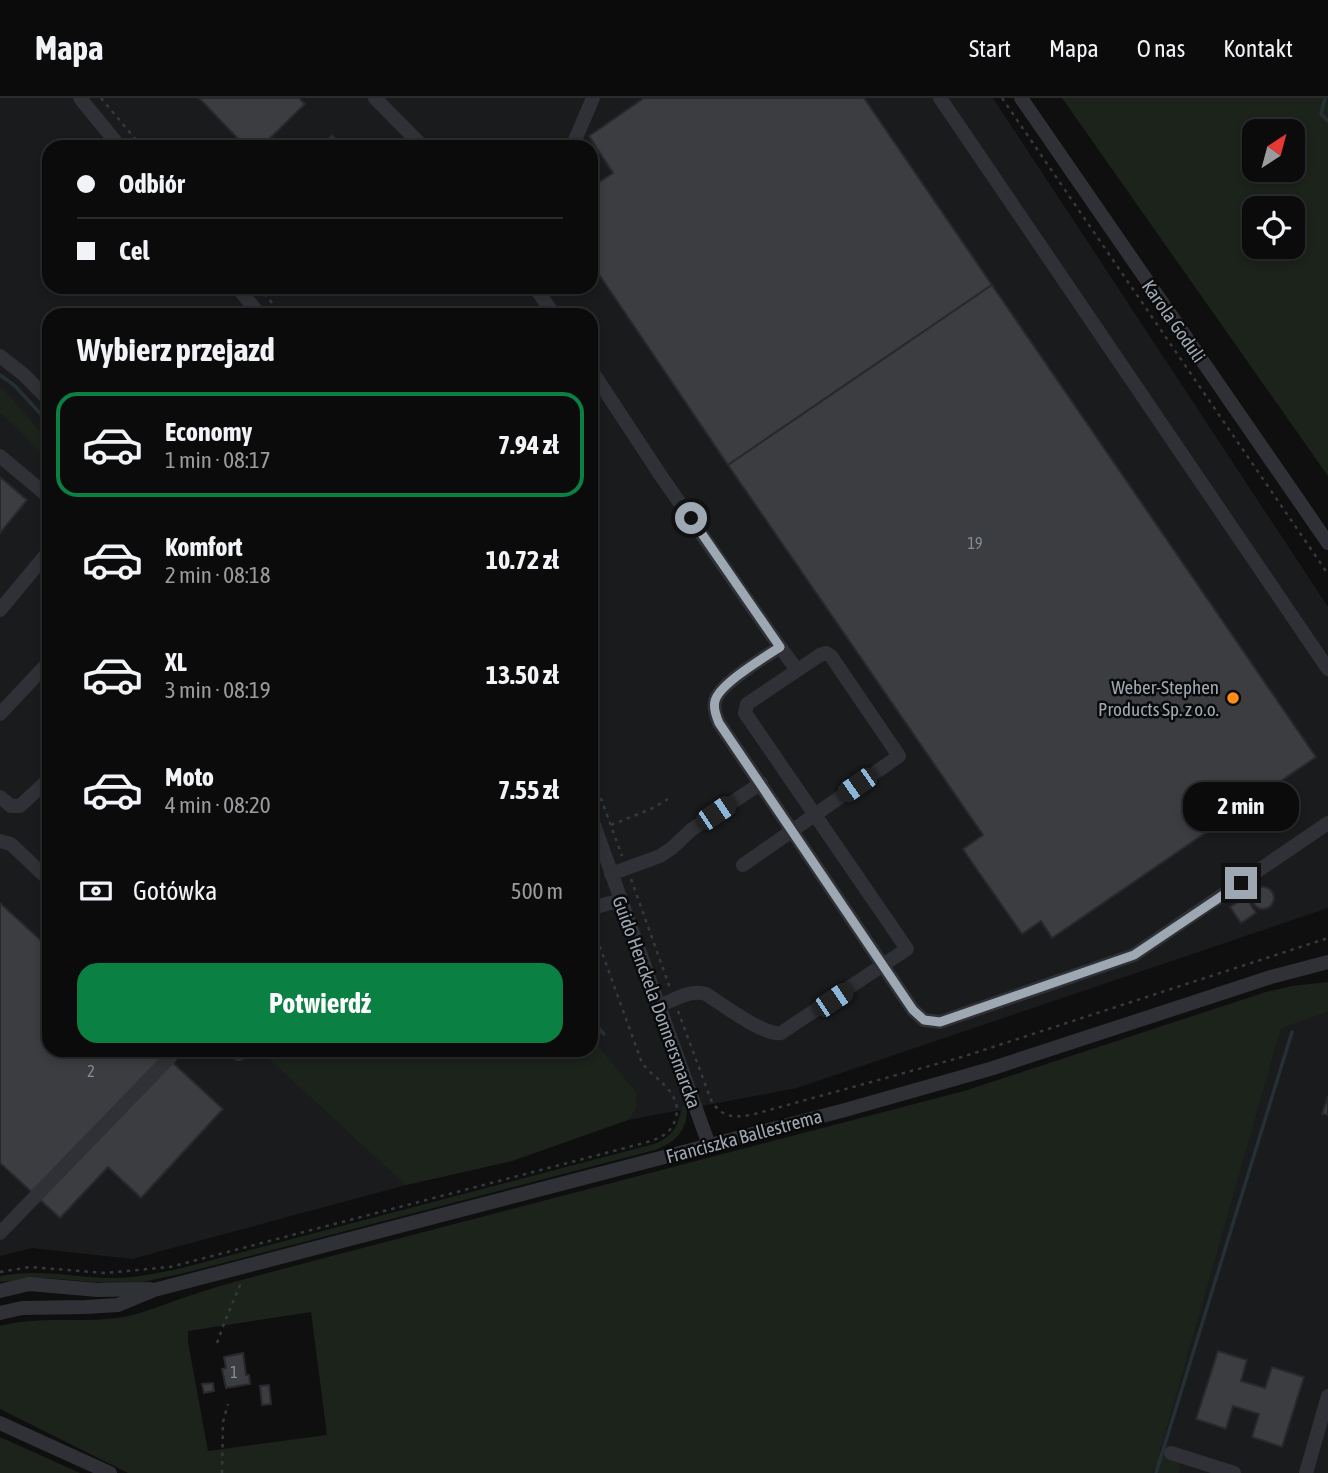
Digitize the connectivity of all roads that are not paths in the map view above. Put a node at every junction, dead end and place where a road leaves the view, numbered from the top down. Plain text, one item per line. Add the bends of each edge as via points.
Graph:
1 (80, 98) edge
2 (375, 98) edge
3 (593, 98) edge
4 (940, 98) edge
5 (1021, 98) edge
6 (114, 140) edge
7 (416, 140) edge
8 (575, 140) edge
9 (242, 294) edge
10 (254, 308) edge
11 (0, 356) edge
12 (598, 380) edge
13 (42, 393) edge
14 (0, 456) edge
15 (42, 491) edge
16 (1328, 543) edge
17 (42, 559) edge
18 (0, 610) edge
19 (780, 647) junction
20 (42, 669) edge
21 (1328, 669) edge
22 (797, 670) junction
23 (0, 714) edge
24 (761, 783) junction
25 (42, 786) edge
26 (0, 797) edge
27 (815, 814) junction
28 (1328, 823) edge
29 (793, 830) junction
30 (598, 836) edge
31 (0, 841) edge
32 (743, 865) dead end
33 (42, 874) edge
34 (611, 874) junction
35 (621, 900) junction
36 (598, 906) edge
37 (1328, 962) edge
38 (883, 965) junction
39 (659, 1006) junction
40 (170, 1057) edge
41 (709, 1145) junction
42 (0, 1233) edge
43 (154, 1290) junction
44 (0, 1291) edge
45 (0, 1313) edge
46 (1328, 1396) edge
47 (0, 1423) edge
48 (1171, 1453) dead end
49 (110, 1473) edge
50 (1234, 1473) edge
51 (1306, 1473) edge

1 - 6 street
2 - 7 street
3 - 8 street
4 - 21 street
5 - 16 street, Karola Goduli
9 - 10 street
11 - 13 street
12 - 19 street
14 - 15 street
17 - 18 street
19 - 22 street
19 - 24 street via 727,684 714,702 719,723
20 - 23 street
22 - 27 street via 747,704 745,713
22 - 27 street via 820,655 831,656 899,756
24 - 29 street
24 - 34 street via 660,856
25 - 26 street via 20,806 11,806
27 - 29 street
27 - 38 street via 907,949
28 - 38 street via 1134,955 940,1022 924,1020 913,1010
29 - 32 street
29 - 38 street
30 - 34 street, Guido Henckela Donnersmarcka
31 - 33 street via 10,844
34 - 35 street, Guido Henckela Donnersmarcka
35 - 36 street
35 - 39 street, Guido Henckela Donnersmarcka
37 - 41 street, Franciszka Ballestrema via 953,1080
38 - 39 street via 776,1034 706,994 695,992
39 - 41 street, Guido Henckela Donnersmarcka
40 - 42 street
41 - 43 street, Franciszka Ballestrema
43 - 44 street, Franciszka Ballestrema via 29,1284
43 - 45 street, Franciszka Ballestrema via 118,1305 22,1308
46 - 51 street
47 - 49 street
48 - 50 street

